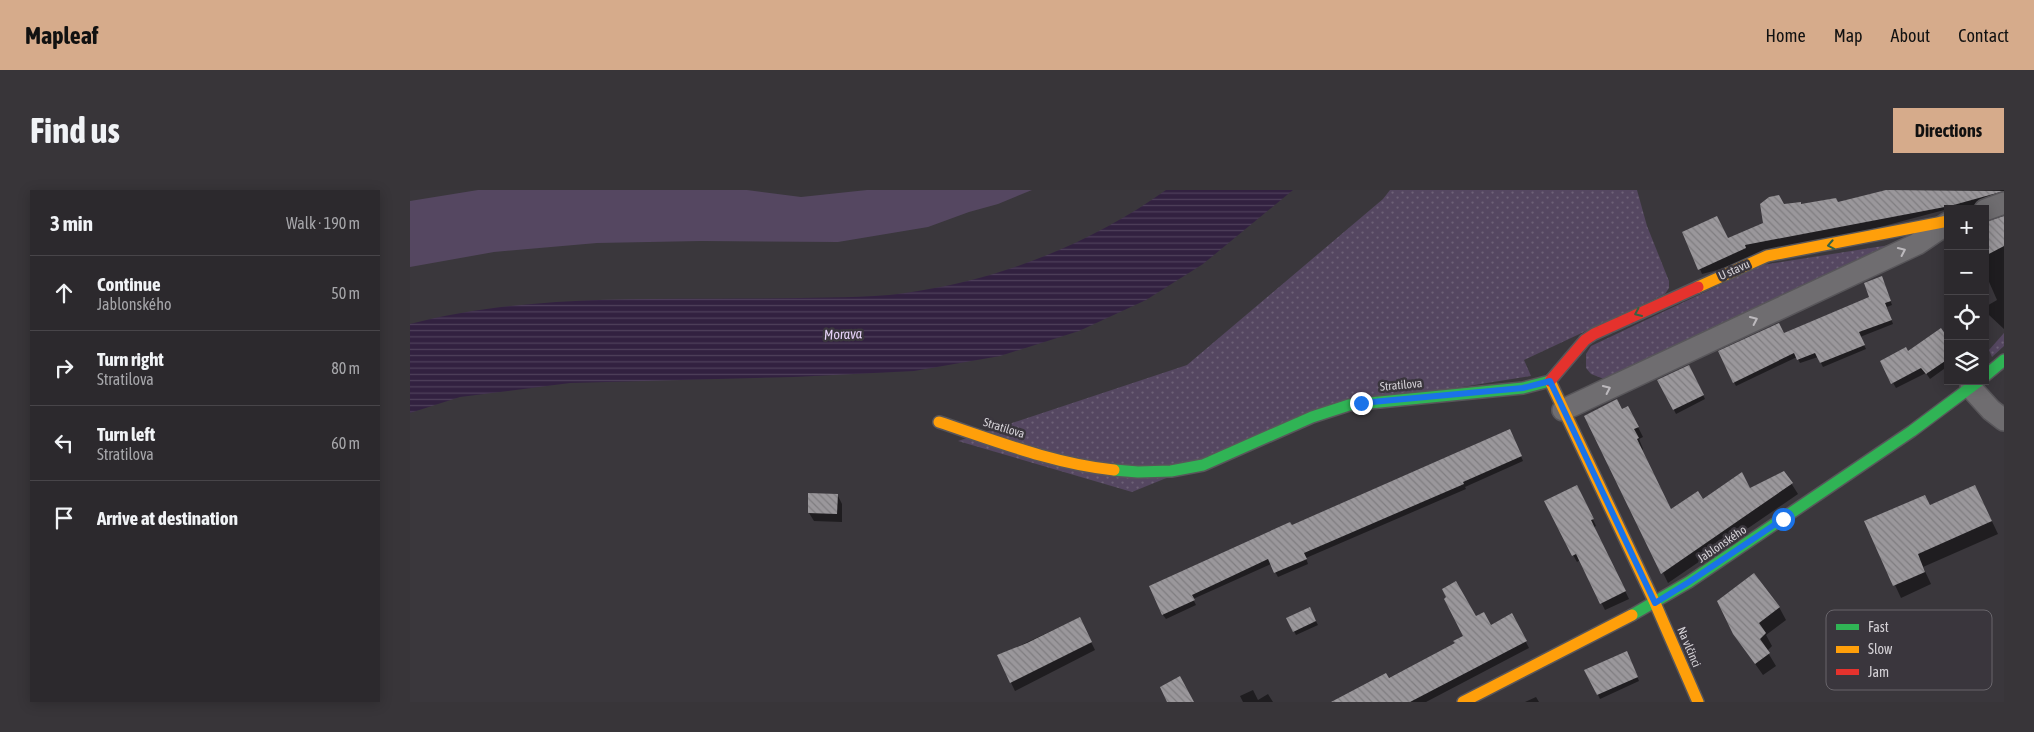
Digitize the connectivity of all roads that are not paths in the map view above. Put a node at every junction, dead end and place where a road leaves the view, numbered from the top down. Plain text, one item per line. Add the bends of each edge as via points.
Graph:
1 (2004, 203) edge
2 (1989, 209) edge
3 (1944, 223) edge
4 (1944, 225) edge
5 (2004, 360) edge
6 (1989, 373) edge
7 (1550, 381) junction
8 (1974, 385) edge
9 (1979, 385) edge
10 (1563, 410) junction
11 (2004, 420) edge
12 (939, 422) dead end
13 (1655, 603) junction
14 (1463, 702) edge
15 (1698, 702) edge

1 - 2 street
3 -> 7 street, U stavu via 1757,260 1594,334
10 -> 4 street, U stavu via 1917,244
5 - 6 street, Jablonského
7 - 10 street
7 - 12 street, Stratilova via 1523,388 1349,405 1312,417 1203,466 1136,474 1058,459
8 - 13 street, Jablonského via 1783,519
9 - 11 street via 1991,410
10 - 13 street
13 - 14 street, Jablonského
13 - 15 street, Na vlčinci

